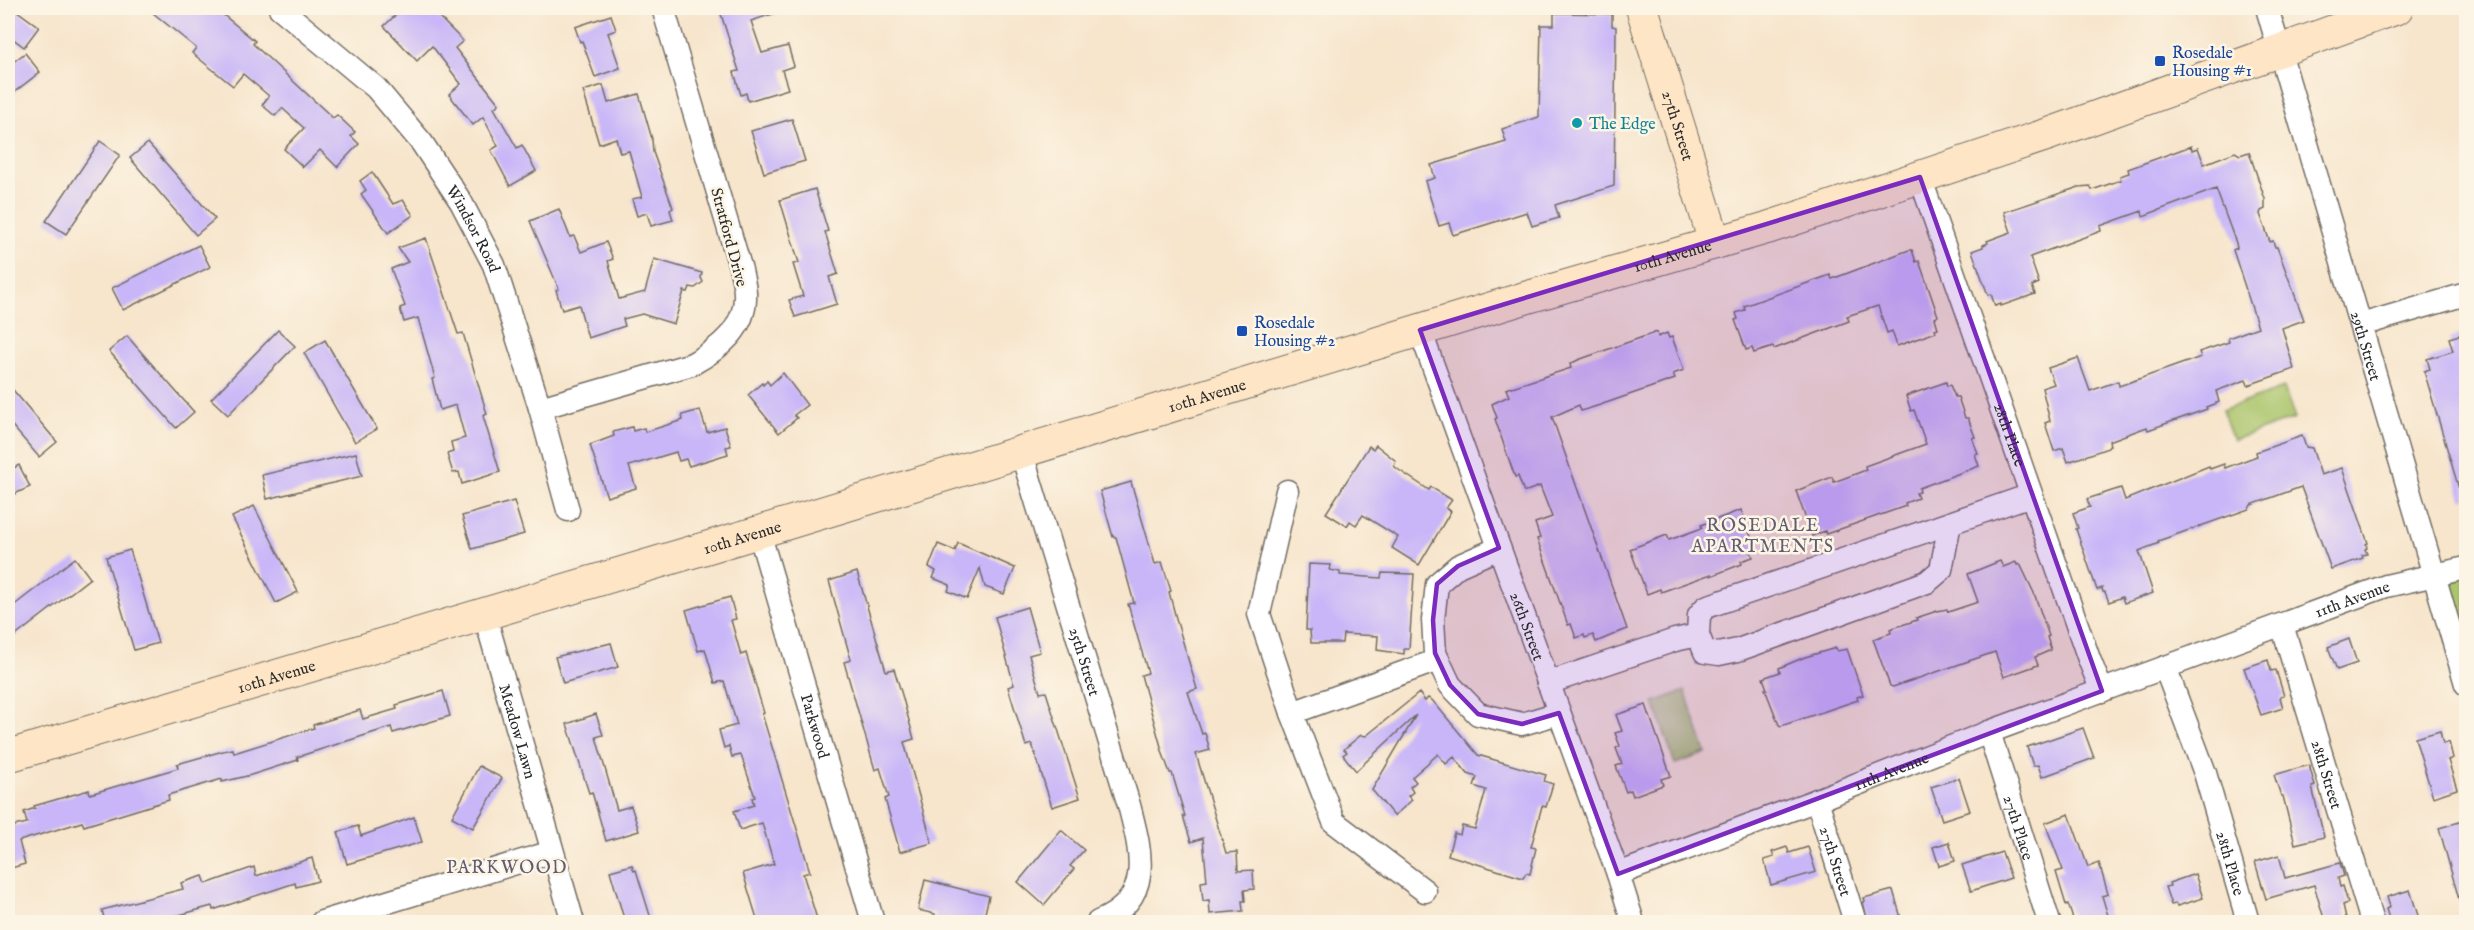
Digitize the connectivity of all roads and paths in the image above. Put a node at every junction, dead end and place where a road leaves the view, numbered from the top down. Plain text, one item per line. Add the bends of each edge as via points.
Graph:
1 (280, 8) edge
2 (663, 8) edge
3 (1642, 8) edge
4 (2267, 8) edge
5 (2397, 8) edge
6 (2280, 50) junction
7 (1920, 177) junction
8 (1715, 243) junction
9 (2466, 294) edge
10 (2361, 325) junction
11 (1420, 330) junction
12 (540, 408) junction
13 (1021, 451) junction
14 (1287, 491) dead end
15 (2031, 495) junction
16 (568, 510) dead end
17 (1950, 523) junction
18 (759, 531) junction
19 (1499, 548) junction
20 (2466, 568) edge
21 (2434, 575) junction
22 (484, 612) junction
23 (2282, 625) junction
24 (1698, 635) junction
25 (1438, 660) junction
26 (2165, 667) junction
27 (1548, 683) junction
28 (2466, 684) edge
29 (2102, 691) junction
30 (1559, 712) junction
31 (1292, 713) junction
32 (1989, 732) junction
33 (8, 756) edge
34 (1817, 800) junction
35 (552, 852) junction
36 (1617, 874) junction
37 (1425, 891) dead end
38 (322, 922) edge
39 (573, 922) edge
40 (873, 922) edge
41 (1098, 922) edge
42 (1633, 922) edge
43 (1855, 922) edge
44 (2049, 922) edge
45 (2248, 922) edge
46 (2372, 922) edge

1 - 12 street, Windsor Road via 376,88 422,143 494,266
2 - 12 street, Stratford Drive via 741,270 746,293 741,317 730,337 692,364
3 - 8 main road, 27th Street
4 - 6 street, 29th Street
5 - 6 main road, 10th Avenue
6 - 7 main road, 10th Avenue
6 - 10 street, 29th Street
7 - 8 main road, 10th Avenue
7 - 15 street, 28th Place
8 - 11 main road, 10th Avenue
9 - 10 street
10 - 21 street, 29th Street
11 - 13 main road, 10th Avenue
11 - 19 street, 26th Street
12 - 16 street, Windsor Road
13 - 18 main road, 10th Avenue
13 - 41 street, 25th Street via 1141,850 1141,874 1131,897 1115,916
14 - 31 street via 1259,614
15 - 17 street
15 - 29 street, 28th Place
17 - 24 street via 1706,607 1699,615
17 - 24 street via 1941,570 1927,582 1738,650 1705,652
18 - 22 main road, 10th Avenue
18 - 40 street, Parkwood
19 - 25 street via 1458,566 1437,584 1433,620
19 - 27 street, 26th Street
20 - 21 street, 11th Avenue
21 - 23 street, 11th Avenue via 2386,586
21 - 28 street, 29th Street
22 - 33 main road, 10th Avenue
22 - 35 street, Meadow Lawn
23 - 26 street, 11th Avenue
23 - 46 street, 28th Street
24 - 27 street
25 - 30 street via 1450,685 1478,714 1522,724
25 - 31 street
26 - 29 street, 11th Avenue
26 - 45 street, 28th Place via 2205,773
27 - 30 street, 26th Street
29 - 32 street, 11th Avenue
30 - 36 street, 26th Street
31 - 37 street via 1334,822
32 - 34 street, 11th Avenue
32 - 44 street, 27th Place
34 - 36 street, 11th Avenue
34 - 43 street, 27th Street
35 - 38 street
35 - 39 street, Meadow Lawn
36 - 42 street, 26th Street

